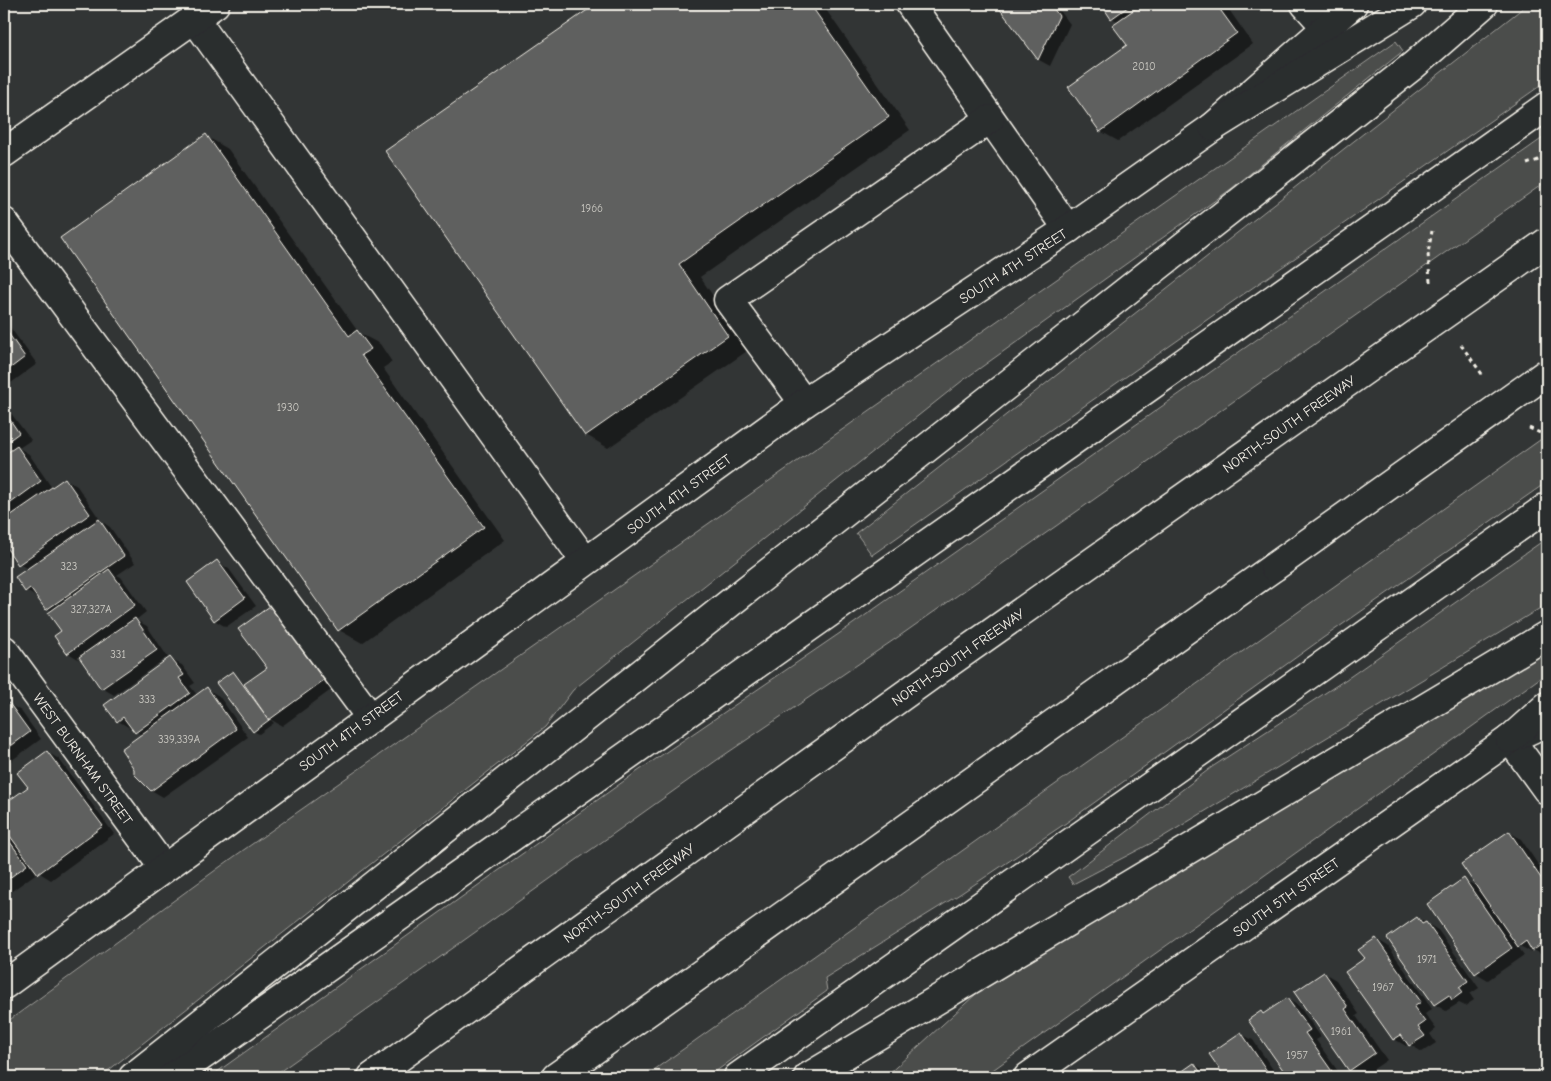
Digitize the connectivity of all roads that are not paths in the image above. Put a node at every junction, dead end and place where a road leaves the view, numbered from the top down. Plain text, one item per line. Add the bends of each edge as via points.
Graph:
1 (910, 4) edge
2 (1305, 4) edge
3 (1353, 4) edge
4 (1412, 4) edge
5 (1484, 4) edge
6 (205, 11) edge
7 (1325, 26) junction
8 (1547, 106) edge
9 (990, 119) junction
10 (1213, 127) junction
11 (4, 153) edge
12 (4, 222) edge
13 (1068, 229) junction
14 (1547, 242) edge
15 (1547, 373) edge
16 (804, 403) junction
17 (1547, 507) edge
18 (586, 561) junction
19 (1547, 635) edge
20 (4, 650) edge
21 (1547, 706) edge
22 (370, 717) junction
23 (1547, 722) edge
24 (1510, 739) junction
25 (1547, 790) edge
26 (163, 867) junction
27 (4, 985) edge
28 (133, 1077) edge
29 (172, 1077) edge
30 (372, 1077) edge
31 (556, 1077) edge
32 (738, 1077) edge
33 (808, 1077) edge
34 (1028, 1077) edge

1 - 9 main road
2 - 7 main road
3 - 7 main road, SOUTH 4TH STREET
4 - 10 main road
5 - 28 main road via 1414,65
6 - 11 main road
6 - 18 main road
7 - 10 main road, SOUTH 4TH STREET
8 - 29 main road
9 - 13 main road
9 - 16 main road via 728,300
10 - 13 main road, SOUTH 4TH STREET
12 - 22 main road
13 - 16 main road, SOUTH 4TH STREET
14 - 30 main road, NORTH-SOUTH FREEWAY, bridge via 943,667
15 - 31 main road, bridge
16 - 18 main road, SOUTH 4TH STREET
17 - 32 main road
18 - 22 main road, SOUTH 4TH STREET
19 - 33 main road
20 - 26 main road, WEST BURNHAM STREET
21 - 24 main road
22 - 26 main road, SOUTH 4TH STREET
23 - 24 main road, SOUTH 5TH STREET
24 - 25 main road
24 - 34 main road, SOUTH 5TH STREET
26 - 27 main road, SOUTH 4TH STREET

